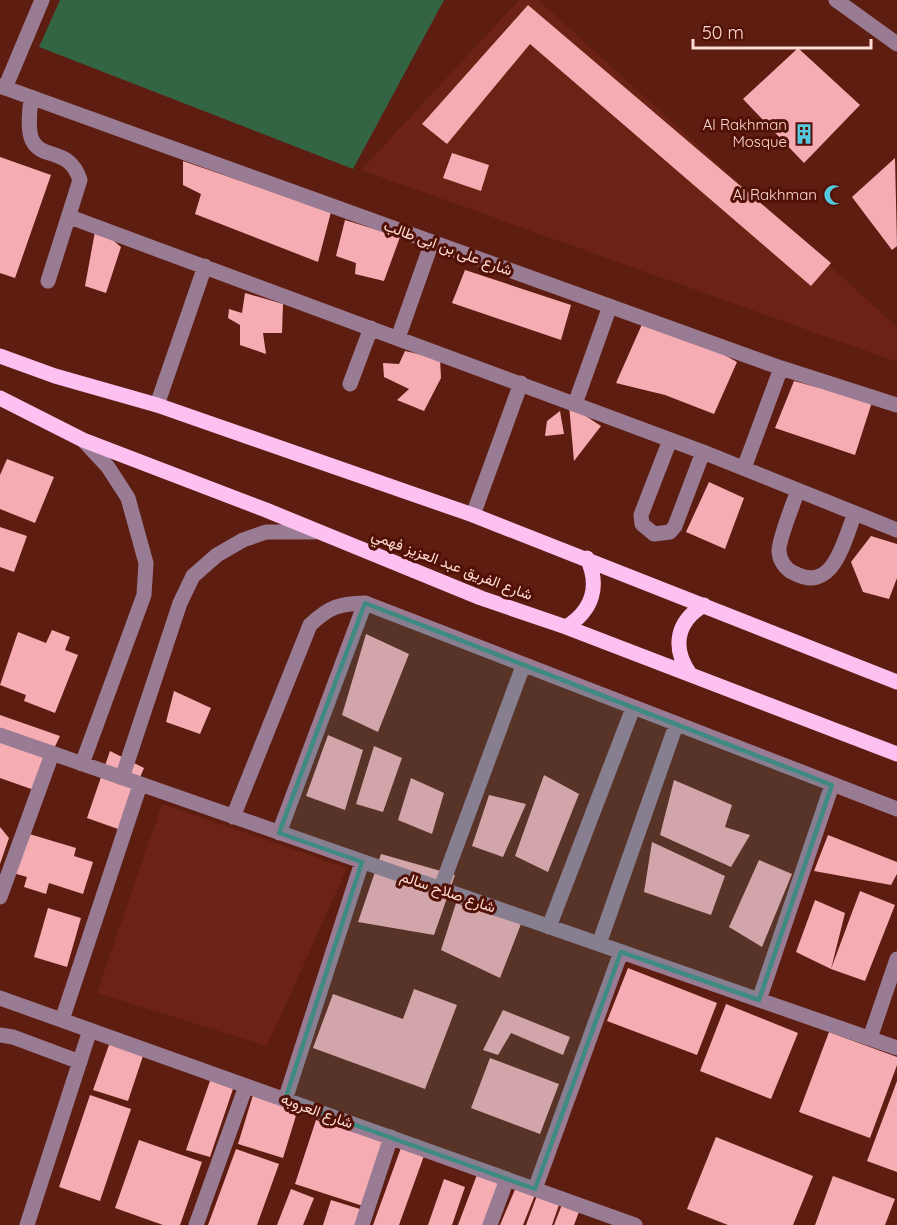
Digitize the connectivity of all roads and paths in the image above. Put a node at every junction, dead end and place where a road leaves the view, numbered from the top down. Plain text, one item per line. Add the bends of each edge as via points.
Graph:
1 (42, 0) edge
2 (836, 0) edge
3 (897, 44) edge
4 (2, 87) edge
5 (31, 97) junction
6 (70, 217) junction
7 (432, 242) junction
8 (205, 266) junction
9 (48, 281) dead end
10 (610, 306) junction
11 (371, 328) junction
12 (398, 338) junction
13 (0, 356) edge
14 (781, 368) junction
15 (521, 383) junction
16 (350, 384) dead end
17 (0, 398) edge
18 (575, 404) junction
19 (157, 405) junction
20 (897, 405) edge
21 (83, 440) junction
22 (670, 440) junction
23 (703, 452) junction
24 (744, 468) junction
25 (798, 490) junction
26 (855, 513) junction
27 (473, 515) junction
28 (897, 530) edge
29 (314, 532) junction
30 (587, 558) junction
31 (365, 603) junction
32 (704, 605) junction
33 (566, 627) junction
34 (523, 666) junction
35 (690, 674) junction
36 (897, 682) edge
37 (633, 708) junction
38 (676, 725) junction
39 (0, 735) edge
40 (52, 754) junction
41 (897, 754) edge
42 (82, 764) junction
43 (122, 778) junction
44 (140, 785) junction
45 (832, 785) junction
46 (897, 809) edge
47 (233, 817) junction
48 (279, 833) junction
49 (362, 862) junction
50 (440, 890) junction
51 (0, 897) edge
52 (549, 927) junction
53 (598, 944) junction
54 (621, 952) junction
55 (897, 959) edge
56 (0, 998) edge
57 (759, 1000) junction
58 (62, 1020) junction
59 (90, 1030) junction
60 (0, 1035) edge
61 (870, 1038) junction
62 (897, 1048) edge
63 (80, 1062) junction
64 (246, 1086) junction
65 (285, 1100) junction
66 (391, 1137) junction
67 (507, 1179) junction
68 (536, 1189) junction
69 (27, 1225) edge
70 (196, 1225) edge
71 (362, 1225) edge
72 (490, 1225) edge
73 (635, 1225) edge

1 - 4 street
2 - 3 street
4 - 5 street, شارع على بن ابى طالب
5 - 6 street via 32,140 41,149 68,159 80,180
5 - 7 street, شارع على بن ابى طالب
6 - 8 street
6 - 9 street
7 - 10 street, شارع على بن ابى طالب
7 - 12 street
8 - 11 street
8 - 19 street
10 - 14 street, شارع على بن ابى طالب
10 - 18 street
11 - 12 street
11 - 16 street
12 - 15 street
13 - 19 main road
14 - 20 street, شارع على بن ابى طالب
14 - 24 street
15 - 18 street
15 - 27 street
17 - 21 main road, شارع الفريق عبد العزيز فهمي
18 - 22 street
19 - 27 main road
21 - 29 main road, شارع الفريق عبد العزيز فهمي via 267,510
21 - 42 street via 108,467 128,498 146,563 144,595
22 - 23 street
22 - 23 street via 641,515 642,524 654,534 670,532 675,526
23 - 24 street
24 - 25 street
25 - 26 street
25 - 26 street via 778,550 782,562 801,577 813,578 834,567
26 - 28 street
27 - 30 main road
29 - 33 main road, شارع الفريق عبد العزيز فهمي
29 - 43 street via 267,532 243,540 217,555 193,576 180,603
30 - 32 main road
30 - 33 main road via 595,584 593,597 578,620
31 - 34 street
31 - 47 street via 340,604 310,625
31 - 48 street
32 - 35 main road via 684,622 679,635 678,649
32 - 36 main road
33 - 35 main road, شارع الفريق عبد العزيز فهمي
34 - 37 street
34 - 50 street
35 - 41 main road, شارع الفريق عبد العزيز فهمي
37 - 38 street
37 - 52 street
38 - 45 street
38 - 53 street
39 - 40 street, شارع صلاح سالم
40 - 42 street, شارع صلاح سالم
40 - 51 street
42 - 43 street, شارع صلاح سالم
43 - 44 street, شارع صلاح سالم
44 - 47 street, شارع صلاح سالم
44 - 58 street
45 - 46 street
45 - 57 street
47 - 48 street, شارع صلاح سالم
48 - 49 street, شارع صلاح سالم
49 - 50 street, شارع صلاح سالم
49 - 65 street
50 - 52 street, شارع صلاح سالم
52 - 53 street, شارع صلاح سالم
53 - 54 street, شارع صلاح سالم
54 - 57 street, شارع صلاح سالم
54 - 68 street
55 - 61 street
56 - 58 street, شارع العروبه
57 - 61 street, شارع صلاح سالم
58 - 59 street, شارع العروبه
59 - 63 street
59 - 64 street, شارع العروبه
60 - 63 street
61 - 62 street, شارع صلاح سالم
63 - 69 street
64 - 65 street, شارع العروبه
64 - 70 street
65 - 66 street, شارع العروبه
66 - 67 street, شارع العروبه
66 - 71 street
67 - 68 street, شارع العروبه
67 - 72 street
68 - 73 street, شارع العروبه

